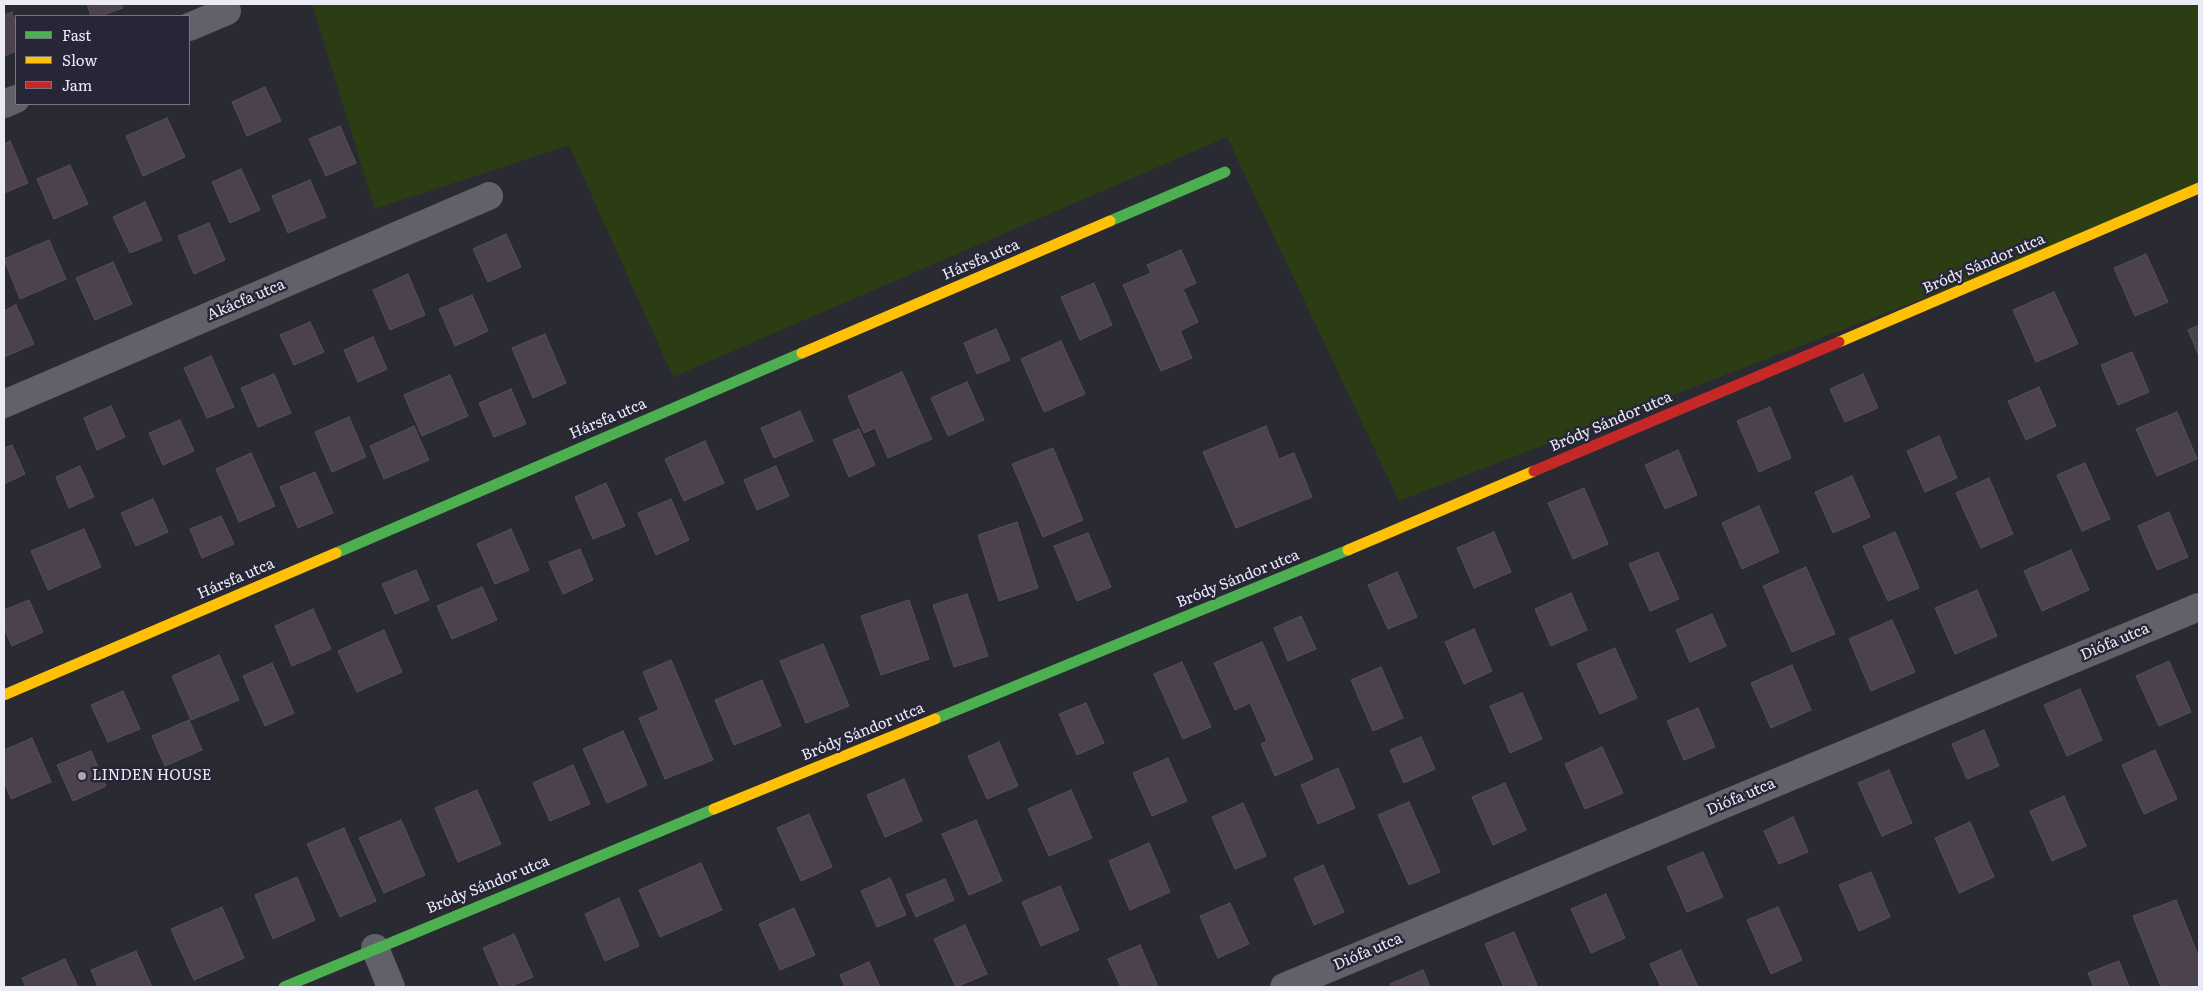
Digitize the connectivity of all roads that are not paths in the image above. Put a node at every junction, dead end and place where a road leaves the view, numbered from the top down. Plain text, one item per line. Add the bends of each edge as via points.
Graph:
1 (227, 11) dead end
2 (190, 26) edge
3 (1225, 172) dead end
4 (2199, 188) edge
5 (488, 196) dead end
6 (4, 404) edge
7 (2199, 607) edge
8 (4, 695) edge
9 (374, 948) junction
10 (284, 987) edge
11 (391, 987) edge
12 (1284, 987) edge

1 - 2 street
3 - 8 street, Hársfa utca
4 - 9 street, Bródy Sándor utca via 1380,537
5 - 6 street, Akácfa utca
7 - 12 street, Diófa utca
9 - 10 street, Bródy Sándor utca
9 - 11 street

